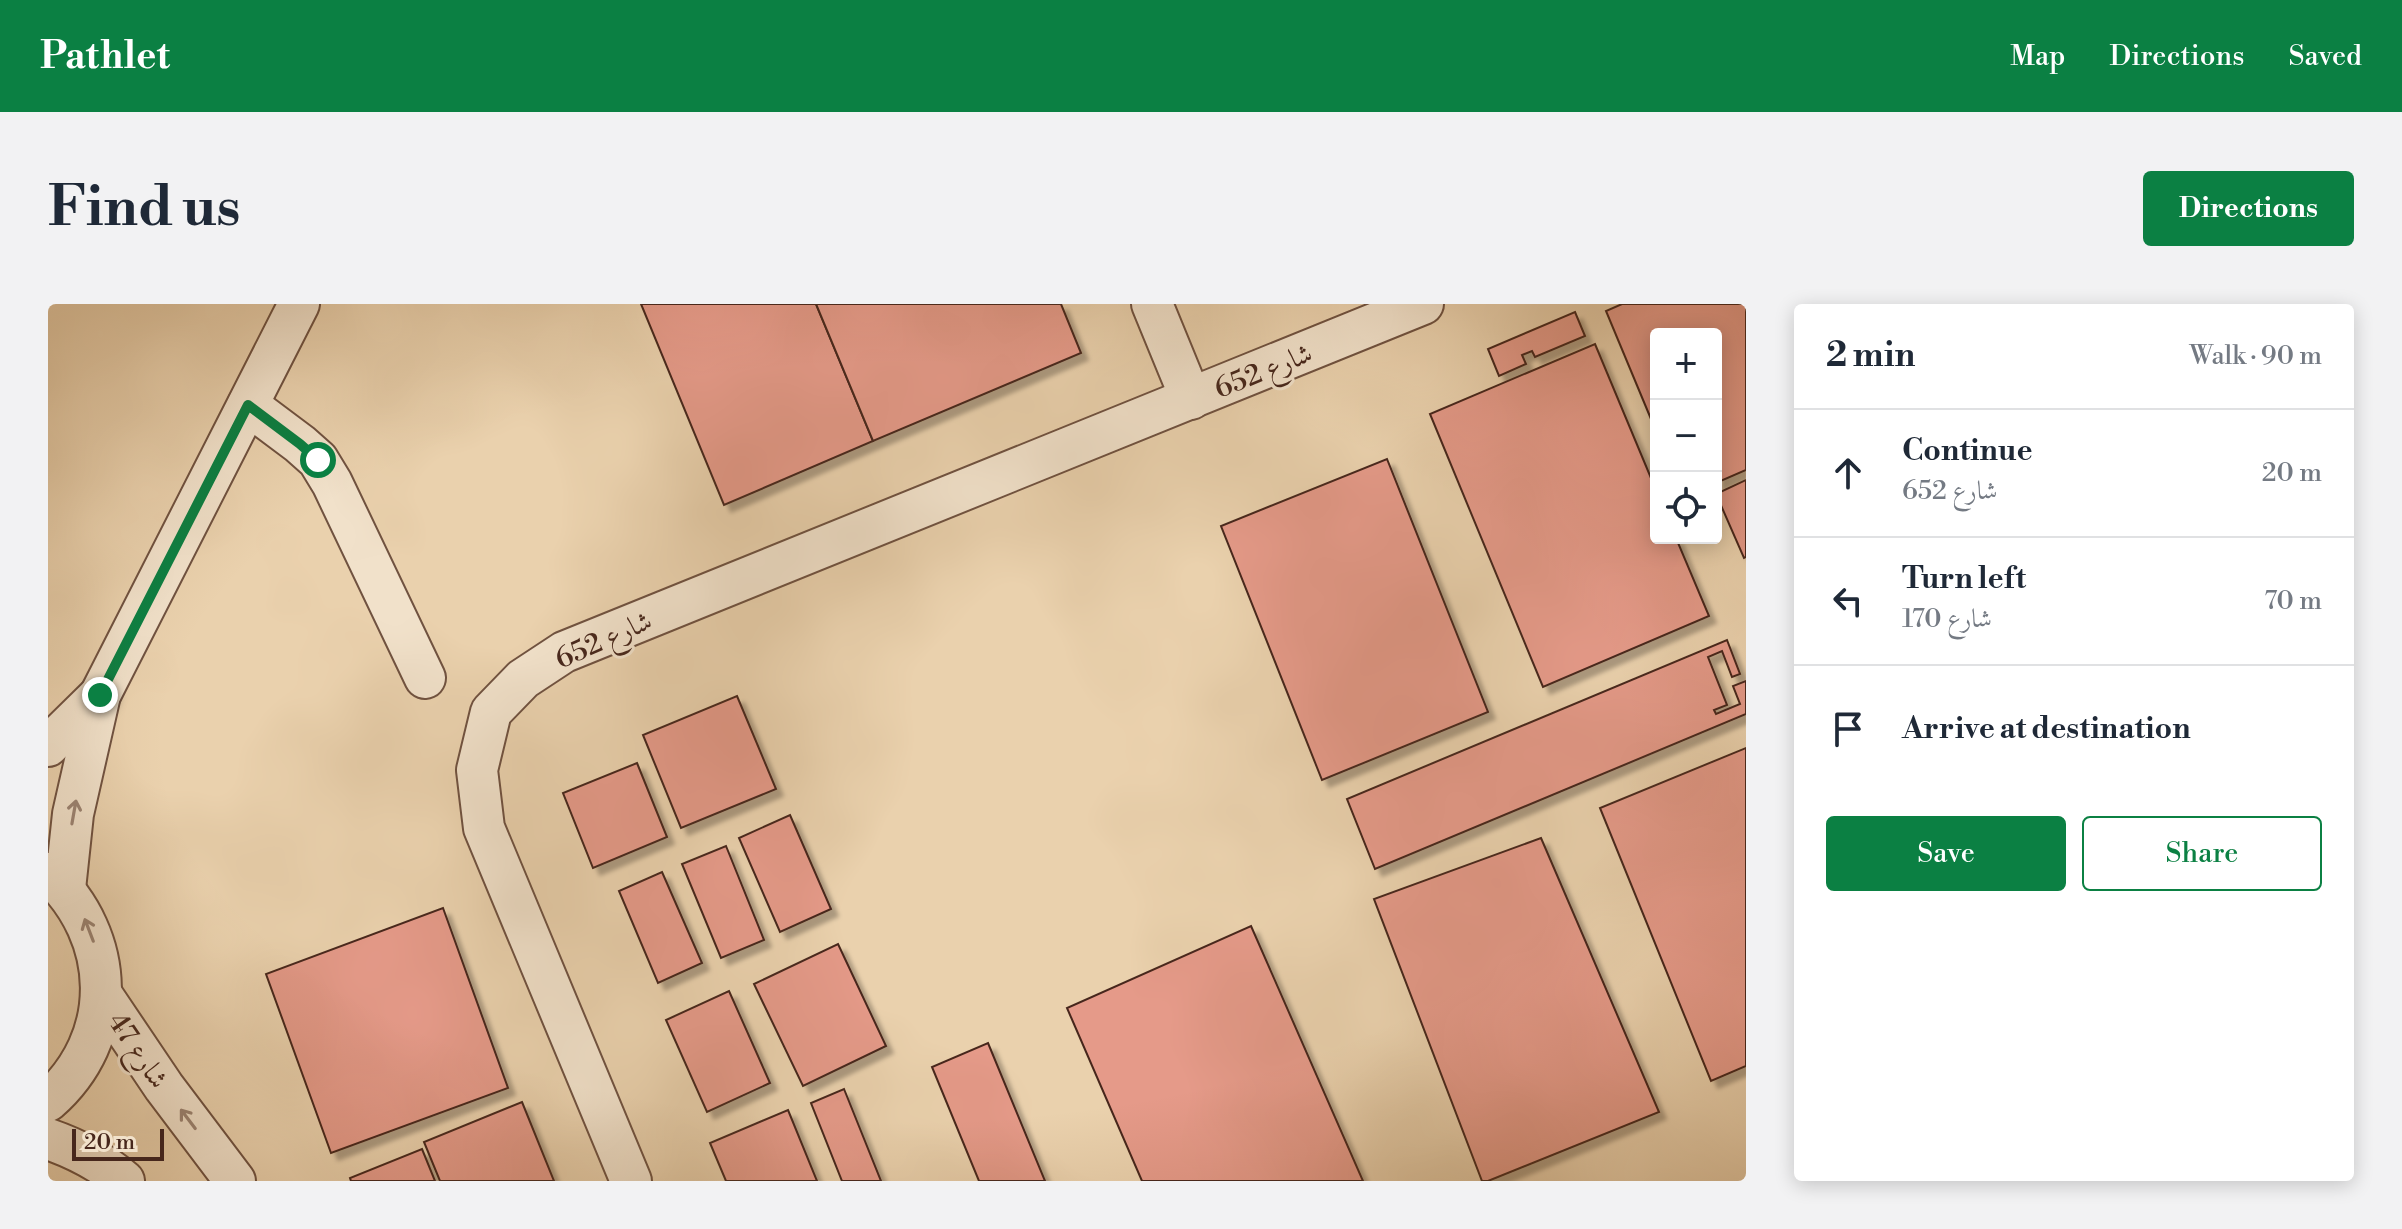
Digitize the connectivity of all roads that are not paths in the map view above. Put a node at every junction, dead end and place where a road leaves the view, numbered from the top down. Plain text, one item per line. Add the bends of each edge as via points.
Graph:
1 (299, 304) edge
2 (1152, 304) edge
3 (1423, 304) edge
4 (1191, 399) junction
5 (248, 405) junction
6 (425, 678) dead end
7 (100, 695) junction
8 (48, 746) edge
9 (56, 881) edge
10 (102, 995) junction
11 (48, 1101) edge
12 (48, 1139) edge
13 (124, 1181) edge
14 (235, 1181) edge
15 (631, 1181) edge

1 - 5 street
2 - 4 street, شارع 652
3 - 4 street, شارع 652
4 - 15 street, شارع 652 via 564,652 523,679 491,712 477,770 484,828
5 - 6 street via 318,460
5 - 7 street
7 - 8 street
9 -> 7 street
10 -> 9 street via 99,957 86,921
10 - 11 street via 83,1059
14 -> 10 street, شارع 47
12 - 13 street

